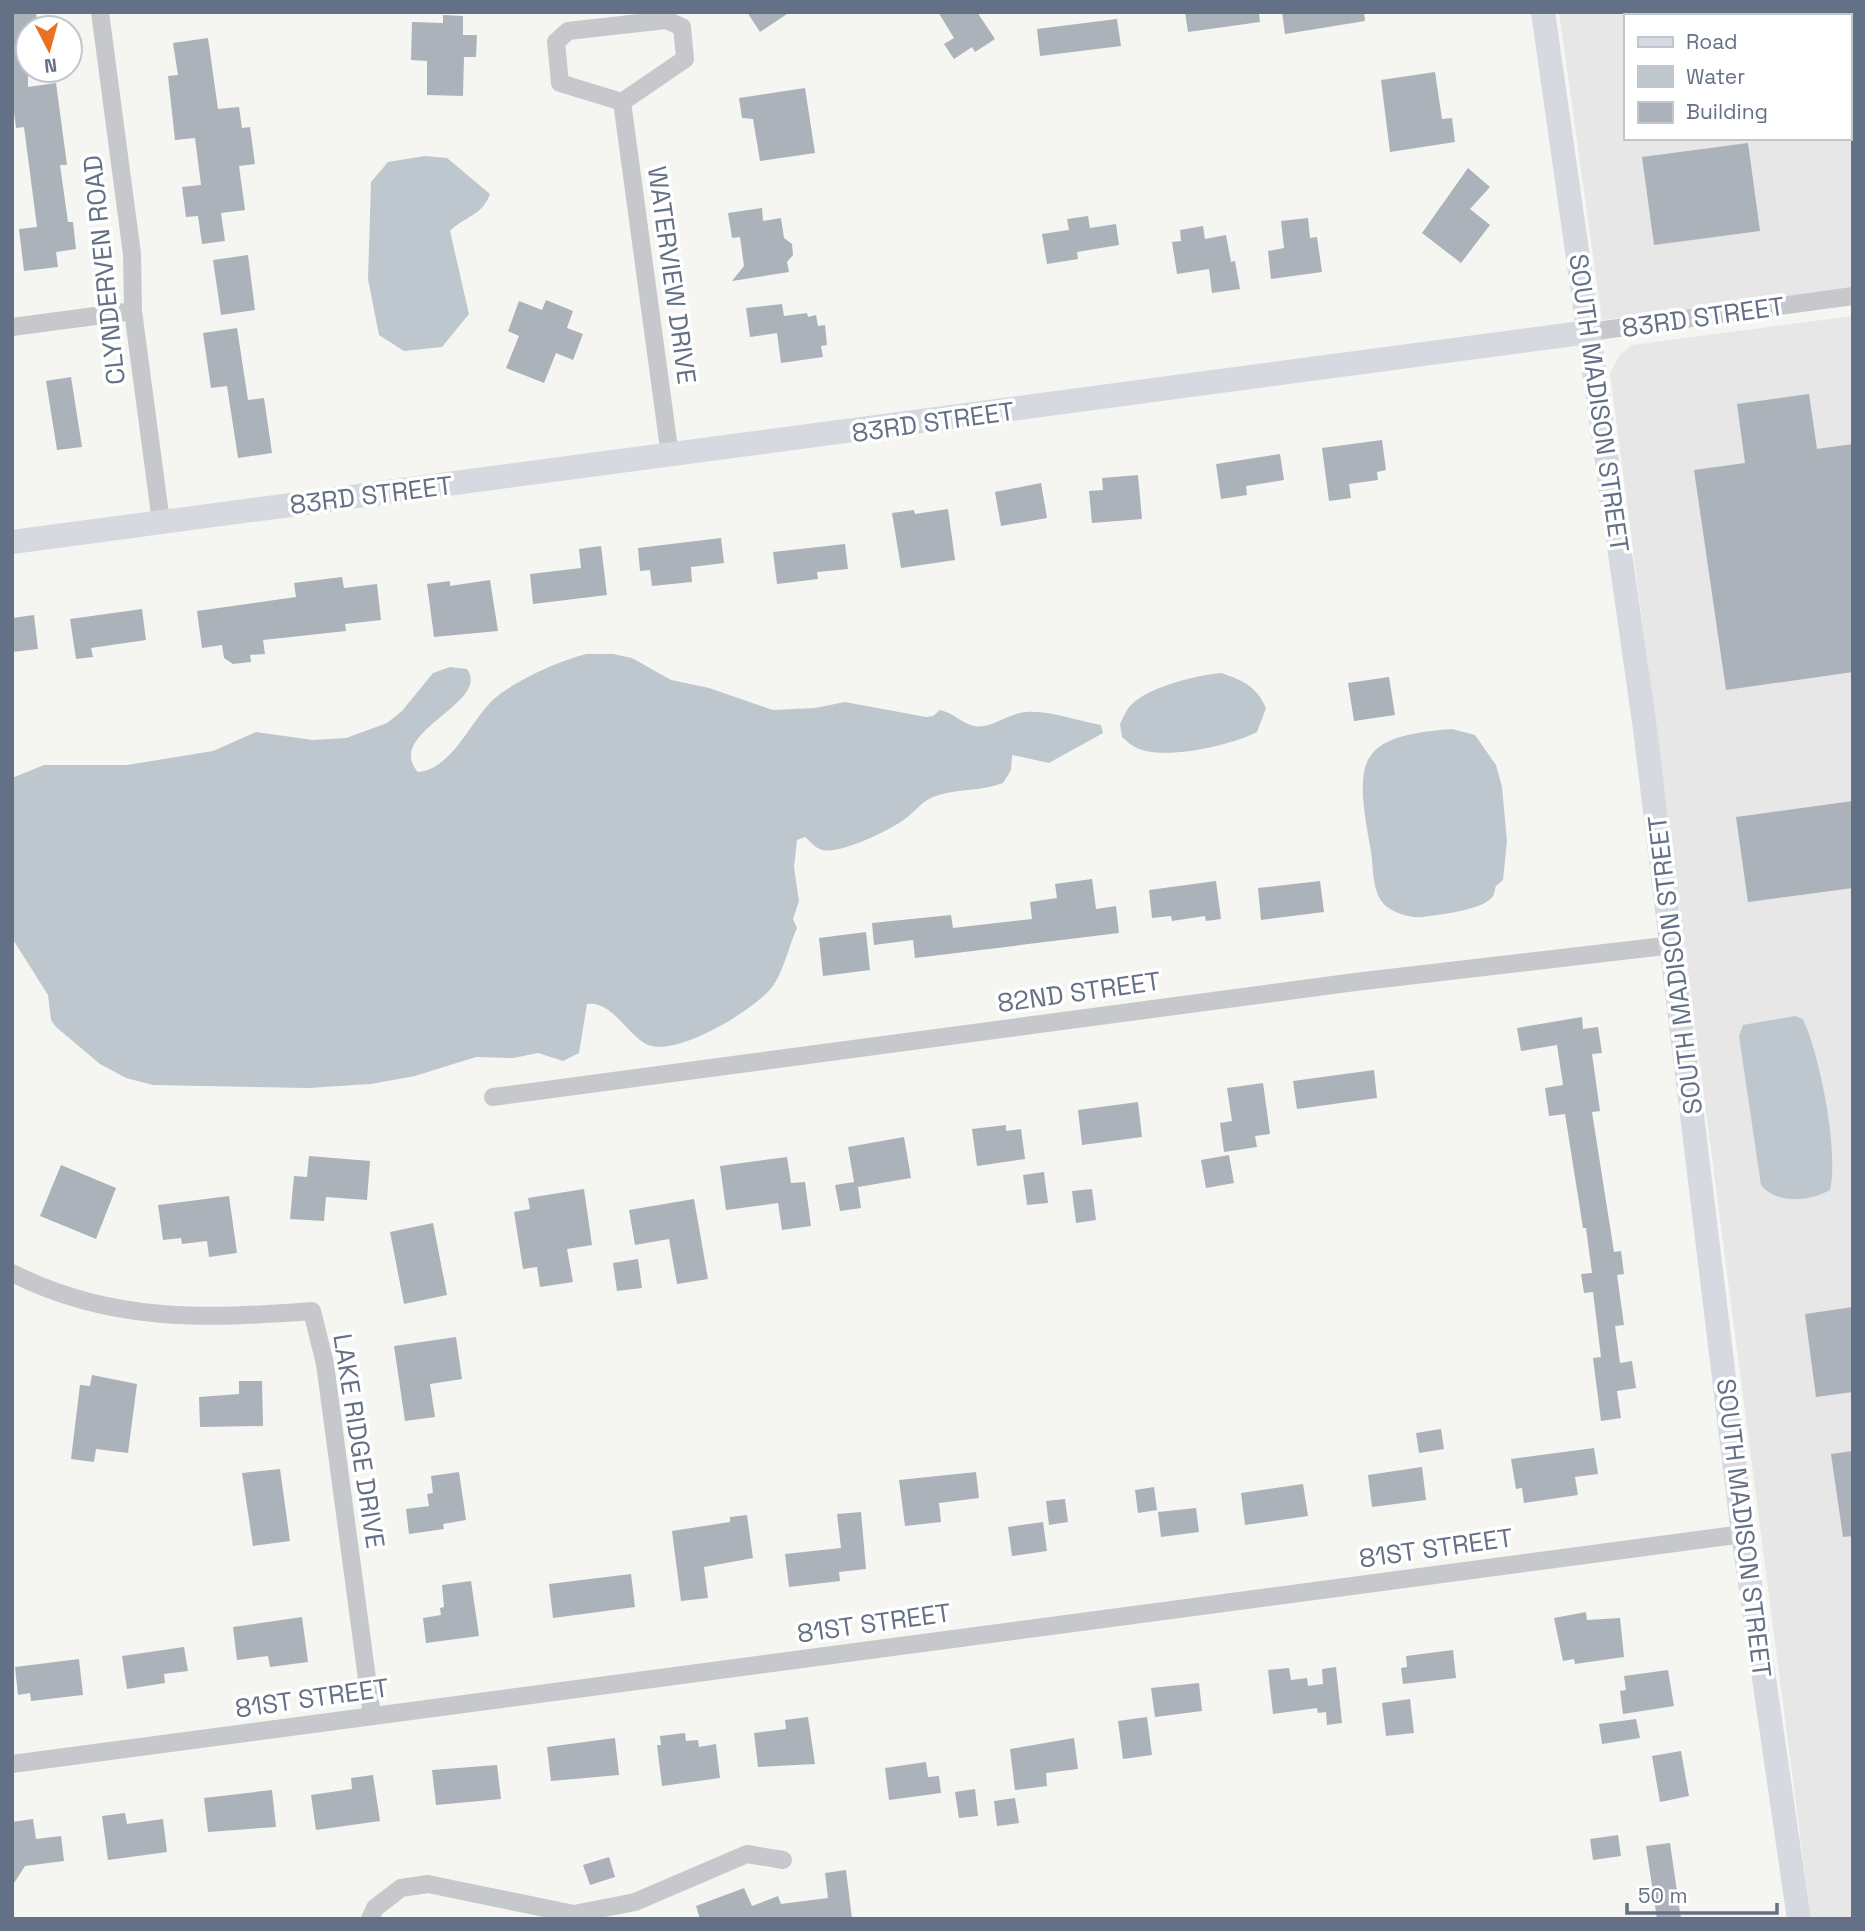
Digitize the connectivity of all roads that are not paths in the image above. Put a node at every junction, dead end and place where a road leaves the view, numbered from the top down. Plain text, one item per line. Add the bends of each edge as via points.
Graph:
1 (100, 12) edge
2 (1543, 12) edge
3 (622, 102) junction
4 (1853, 296) edge
5 (133, 311) junction
6 (12, 327) edge
7 (1589, 332) junction
8 (670, 456) junction
9 (160, 522) junction
10 (12, 542) edge
11 (1673, 945) junction
12 (493, 1097) dead end
13 (12, 1273) edge
14 (1743, 1534) junction
15 (372, 1716) junction
16 (12, 1764) edge
17 (783, 1860) dead end
18 (370, 1919) edge
19 (1799, 1919) edge

1 - 5 street, CLYNDERVEN ROAD via 132,254
2 - 7 street, SOUTH MADISON STREET
3 - 3 street via 685,59 681,27 666,20 568,31 555,42 560,83
3 - 8 street, WATERVIEW DRIVE
4 - 7 street, 83RD STREET
5 - 6 street
5 - 9 street, CLYNDERVEN ROAD
7 - 8 street, 83RD STREET
7 - 11 street, SOUTH MADISON STREET
8 - 9 street, 83RD STREET
9 - 10 street, 83RD STREET
11 - 12 street, 82ND STREET via 1355,982
11 - 14 street, SOUTH MADISON STREET
13 - 15 street, LAKE RIDGE DRIVE via 62,1294 123,1311 180,1318 312,1311 325,1363
14 - 15 street, 81ST STREET
14 - 19 street, SOUTH MADISON STREET
15 - 16 street, 81ST STREET
17 - 18 street via 747,1854 635,1902 574,1914 428,1884 401,1888 375,1908

